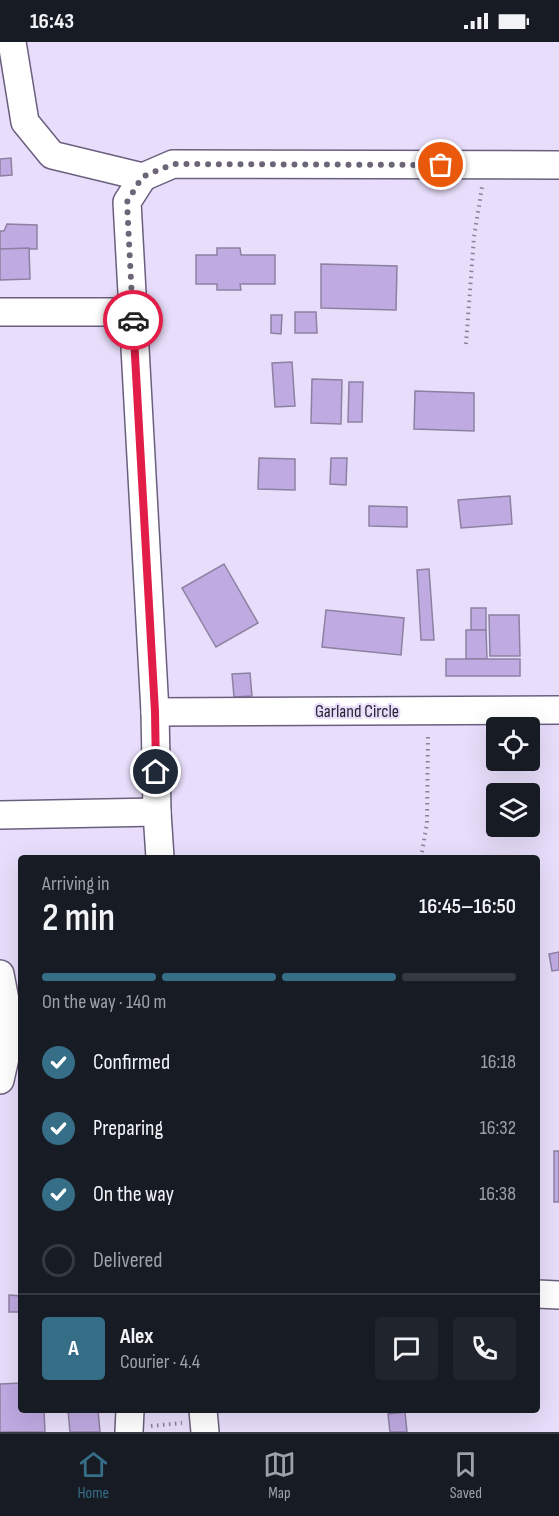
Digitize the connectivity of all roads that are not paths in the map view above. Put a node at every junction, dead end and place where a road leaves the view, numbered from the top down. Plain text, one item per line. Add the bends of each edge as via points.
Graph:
1 (12, 42) edge
2 (559, 165) edge
3 (142, 177) junction
4 (0, 312) edge
5 (133, 312) junction
6 (559, 710) edge
7 (155, 712) junction
8 (157, 812) junction
9 (0, 815) edge
10 (160, 855) edge
11 (0, 974) edge
12 (0, 1080) edge
13 (540, 1294) edge
14 (559, 1295) edge

1 - 3 street via 25,122 52,155
2 - 3 street via 173,164
3 - 5 street via 127,202
4 - 5 street
5 - 7 street
6 - 7 street, Garland Circle
7 - 8 street
8 - 9 street
8 - 10 street
11 - 12 street via 11,1031
13 - 14 street

